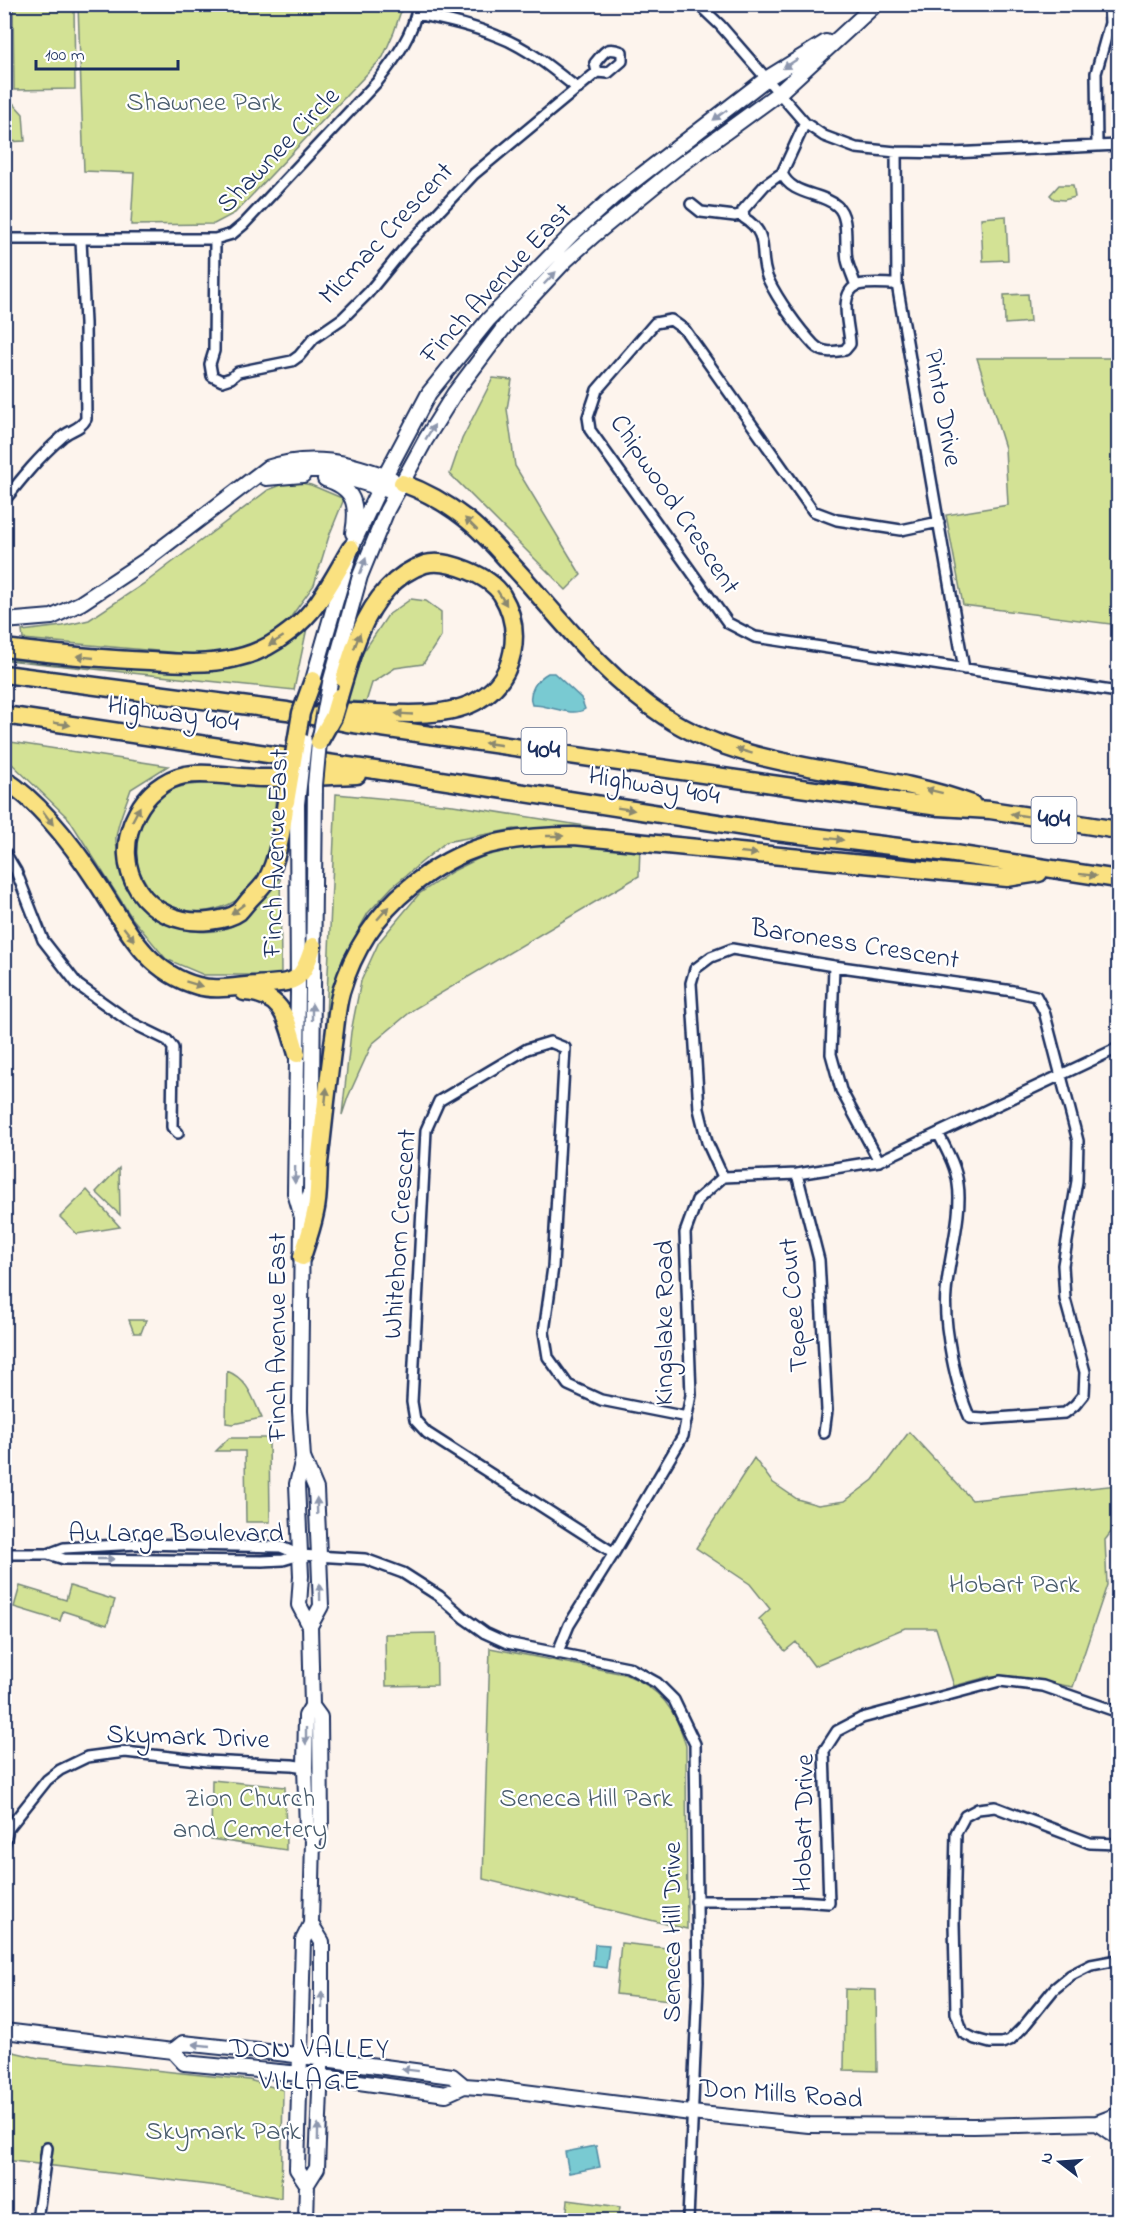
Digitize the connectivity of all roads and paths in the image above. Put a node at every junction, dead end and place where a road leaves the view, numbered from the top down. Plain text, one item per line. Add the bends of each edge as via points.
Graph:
1 (698, 4) edge
2 (876, 4) edge
3 (1109, 4) edge
4 (417, 9) edge
5 (851, 27) junction
6 (597, 72) dead end
7 (766, 79) junction
8 (578, 89) junction
9 (779, 93) junction
10 (805, 123) junction
11 (1119, 145) edge
12 (1097, 146) junction
13 (896, 152) junction
14 (782, 174) junction
15 (691, 204) dead end
16 (743, 214) junction
17 (4, 239) edge
18 (215, 239) junction
19 (81, 240) junction
20 (897, 284) junction
21 (856, 286) junction
22 (266, 478) junction
23 (382, 482) junction
24 (247, 483) junction
25 (399, 488) junction
26 (4, 501) edge
27 (939, 522) junction
28 (351, 548) junction
29 (4, 621) edge
30 (4, 648) edge
31 (964, 669) junction
32 (4, 674) edge
33 (313, 680) joint
34 (334, 690) junction
35 (1119, 692) edge
36 (287, 711) junction
37 (4, 715) edge
38 (319, 742) joint
39 (402, 774) junction
40 (4, 779) edge
41 (291, 803) junction
42 (990, 810) junction
43 (1119, 830) edge
44 (4, 851) edge
45 (1058, 871) junction
46 (1119, 879) edge
47 (313, 946) junction
48 (834, 966) junction
49 (297, 979) junction
50 (217, 988) junction
51 (1119, 1048) edge
52 (297, 1054) junction
53 (1062, 1075) junction
54 (178, 1133) dead end
55 (938, 1133) junction
56 (879, 1161) junction
57 (797, 1174) junction
58 (723, 1177) junction
59 (302, 1216) junction
60 (302, 1257) junction
61 (687, 1417) junction
62 (824, 1434) dead end
63 (303, 1458) junction
64 (614, 1553) junction
65 (4, 1554) edge
66 (48, 1554) junction
67 (300, 1556) junction
68 (319, 1556) junction
69 (310, 1626) junction
70 (557, 1654) junction
71 (312, 1706) junction
72 (1119, 1712) edge
73 (305, 1767) junction
74 (313, 1839) junction
75 (1119, 1844) edge
76 (4, 1846) edge
77 (696, 1901) junction
78 (311, 1924) junction
79 (1119, 1960) edge
80 (4, 2031) edge
81 (173, 2051) junction
82 (300, 2056) junction
83 (320, 2059) junction
84 (301, 2074) junction
85 (319, 2077) junction
86 (464, 2086) junction
87 (691, 2114) junction
88 (1119, 2115) edge
89 (1097, 2123) junction
90 (1119, 2135) edge
91 (47, 2148) dead end
92 (307, 2184) junction
93 (37, 2220) edge
94 (306, 2220) edge
95 (688, 2220) edge

1 - 7 street
2 - 5 main road, Finch Avenue East
3 - 12 street via 1110,23 1096,73
4 - 8 street via 498,36 528,51
4 - 18 street, Shawnee Circle via 400,52 377,82 244,224 232,234
5 -> 7 main road, Finch Avenue East
5 - 9 main road, Finch Avenue East
6 - 8 street, Micmac Crescent
7 - 9 street
7 -> 23 main road, Finch Avenue East via 613,197 488,320 429,393
8 - 18 street, Micmac Crescent via 474,174 368,293 343,318 314,338 299,356 292,361 237,372 222,381 212,376 210,364 214,351
9 - 10 street
25 -> 9 main road, Finch Avenue East via 454,394 488,347 566,260 636,200
10 - 13 street via 824,136 856,148
10 - 14 street
11 - 12 street
12 - 13 street
13 - 20 street, Pinto Drive
14 - 16 street via 759,191 744,207
14 - 21 street via 795,187 832,202 841,210 847,259
15 - 16 street via 700,212
16 - 21 street via 760,232 765,269 774,290 819,350 842,351 850,344 846,302
17 - 19 street, Shawnee Circle
18 - 19 street, Shawnee Circle
19 - 26 street via 86,419 32,465
20 - 21 street
20 - 27 street, Pinto Drive
22 - 23 main road via 291,470 321,470
22 - 24 main road
22 - 28 main road via 304,475 343,487 354,502 356,517
23 - 24 main road via 334,462 306,459 267,468
23 - 25 main road
23 - 28 main road, Finch Avenue East
24 - 29 main road via 146,560 81,603 52,617
34 -> 25 main road, Finch Avenue East via 360,576
42 -> 25 highway via 938,791 747,753 664,717 616,680 468,519 431,496
27 - 31 street, Pinto Drive
27 - 31 street, Chipwood Crescent via 901,530 837,520 813,511 685,330 671,320 655,323 597,390 588,417 590,430 728,623 756,637
28 -> 30 highway via 312,611 290,632 239,658 186,663 96,659
28 - 33 main road, Finch Avenue East
31 - 35 street, Chipwood Crescent
32 - 36 highway, Highway 404 / 404
33 - 41 highway, bridge via 301,713
34 -> 36 highway via 366,619 385,590 400,576 426,564 453,565 482,577 501,593 516,638 511,663 502,679 480,699 454,710 413,714
34 - 38 highway, bridge via 333,717
42 -> 36 highway, Highway 404 / 404 via 812,790 359,725
37 -> 39 highway, Highway 404 / 404
38 - 47 main road, Finch Avenue East, bridge via 314,800
41 -> 39 highway via 265,883 238,912 229,916 198,923 176,920 152,906 128,870 126,847 130,825 144,800 162,785 184,776
39 -> 45 highway, Highway 404 / 404
40 -> 50 highway via 42,810 144,953 184,981
41 - 49 main road, Finch Avenue East
43 -> 42 highway, Highway 404 / 404
44 - 54 street via 43,940 78,985 130,1022 167,1040 173,1048 172,1127
45 -> 46 highway, Highway 404 / 404
60 -> 45 highway via 316,1211 328,1076 341,993 351,967 363,941 397,897 460,855 495,842 532,836 574,836 1007,878
47 - 49 highway via 306,969
59 -> 47 main road, Finch Avenue East via 310,1193
48 - 53 street, Baroness Crescent via 1036,996
48 - 56 street via 831,1054 841,1090
48 - 58 street, Baroness Crescent via 732,949 695,969 691,983 699,1109 707,1142
49 - 50 highway
49 - 52 main road, Finch Avenue East
50 - 52 highway via 257,994 278,1004
51 - 53 street
52 -> 59 main road, Finch Avenue East via 295,1193
53 - 55 street
53 - 55 street via 1078,1141 1077,1181 1063,1264 1065,1299 1085,1372 1084,1394 1065,1413 970,1418 963,1403 949,1336 946,1294 959,1184
55 - 56 street
56 - 57 street
57 - 58 street
57 - 62 street, Tepee Court via 819,1260 827,1410
58 - 61 street, Kingslake Road via 697,1200 685,1233 691,1395
59 - 60 main road, Finch Avenue East
60 - 63 main road, Finch Avenue East
61 - 64 street, Kingslake Road via 683,1436
61 - 64 street, Whitehorn Crescent via 601,1400 568,1385 548,1357 544,1332 552,1267 565,1048 550,1042 527,1048 439,1101 426,1130 412,1402 415,1420 427,1433
63 - 67 main road, Finch Avenue East via 297,1484
68 -> 63 main road, Finch Avenue East via 316,1489
64 - 70 street, Kingslake Road via 569,1625
65 - 66 street, Au Large Boulevard
66 -> 67 street, Au Large Boulevard via 63,1559 262,1561
66 - 67 street, Au Large Boulevard via 64,1548 138,1544 281,1547
67 - 68 street, Seneca Hill Drive
67 - 69 main road, Finch Avenue East via 299,1605
69 -> 68 main road, Finch Avenue East via 321,1606
68 - 70 street, Seneca Hill Drive via 365,1559 404,1573 485,1633 507,1643
69 - 71 main road, Finch Avenue East
70 - 77 street, Seneca Hill Drive via 628,1667 657,1683 674,1700 694,1744
71 -> 73 main road, Finch Avenue East via 306,1716
71 - 74 main road, Finch Avenue East via 320,1717 321,1776 321,1825
72 - 77 street, Hobart Drive via 1042,1686 1000,1681 862,1718 837,1731 824,1751 829,1903
73 - 74 main road, Finch Avenue East via 307,1829
73 - 76 street, Skymark Drive via 125,1752 87,1758 47,1780 8,1829
74 - 78 main road, Finch Avenue East
75 - 79 street via 1090,1843 995,1807 965,1816 956,1833 954,1923 956,2013 963,2033 990,2043 1010,2040 1071,1975 1090,1965
77 - 87 street, Seneca Hill Drive via 698,1982
78 - 82 main road, Finch Avenue East via 303,1940
83 -> 78 main road, Finch Avenue East via 322,1942
80 - 81 main road, Don Mills Road
82 -> 81 main road, Don Mills Road via 183,2043
81 - 84 main road, Don Mills Road via 184,2062
82 - 83 main road, Don Mills Road
82 - 84 main road, Finch Avenue East
83 - 85 main road, Finch Avenue East
86 -> 83 main road, Don Mills Road via 452,2076
84 - 85 main road, Don Mills Road
84 - 92 main road, Finch Avenue East via 297,2169
85 - 86 main road, Don Mills Road via 446,2094
92 -> 85 main road, Finch Avenue East via 317,2168
86 - 87 main road, Don Mills Road
87 - 89 main road, Don Mills Road via 809,2125
87 - 95 street, Seneca Hill Drive
88 - 89 main road, Don Mills Road
89 - 90 main road
91 - 93 street
92 - 94 main road, Finch Avenue East

